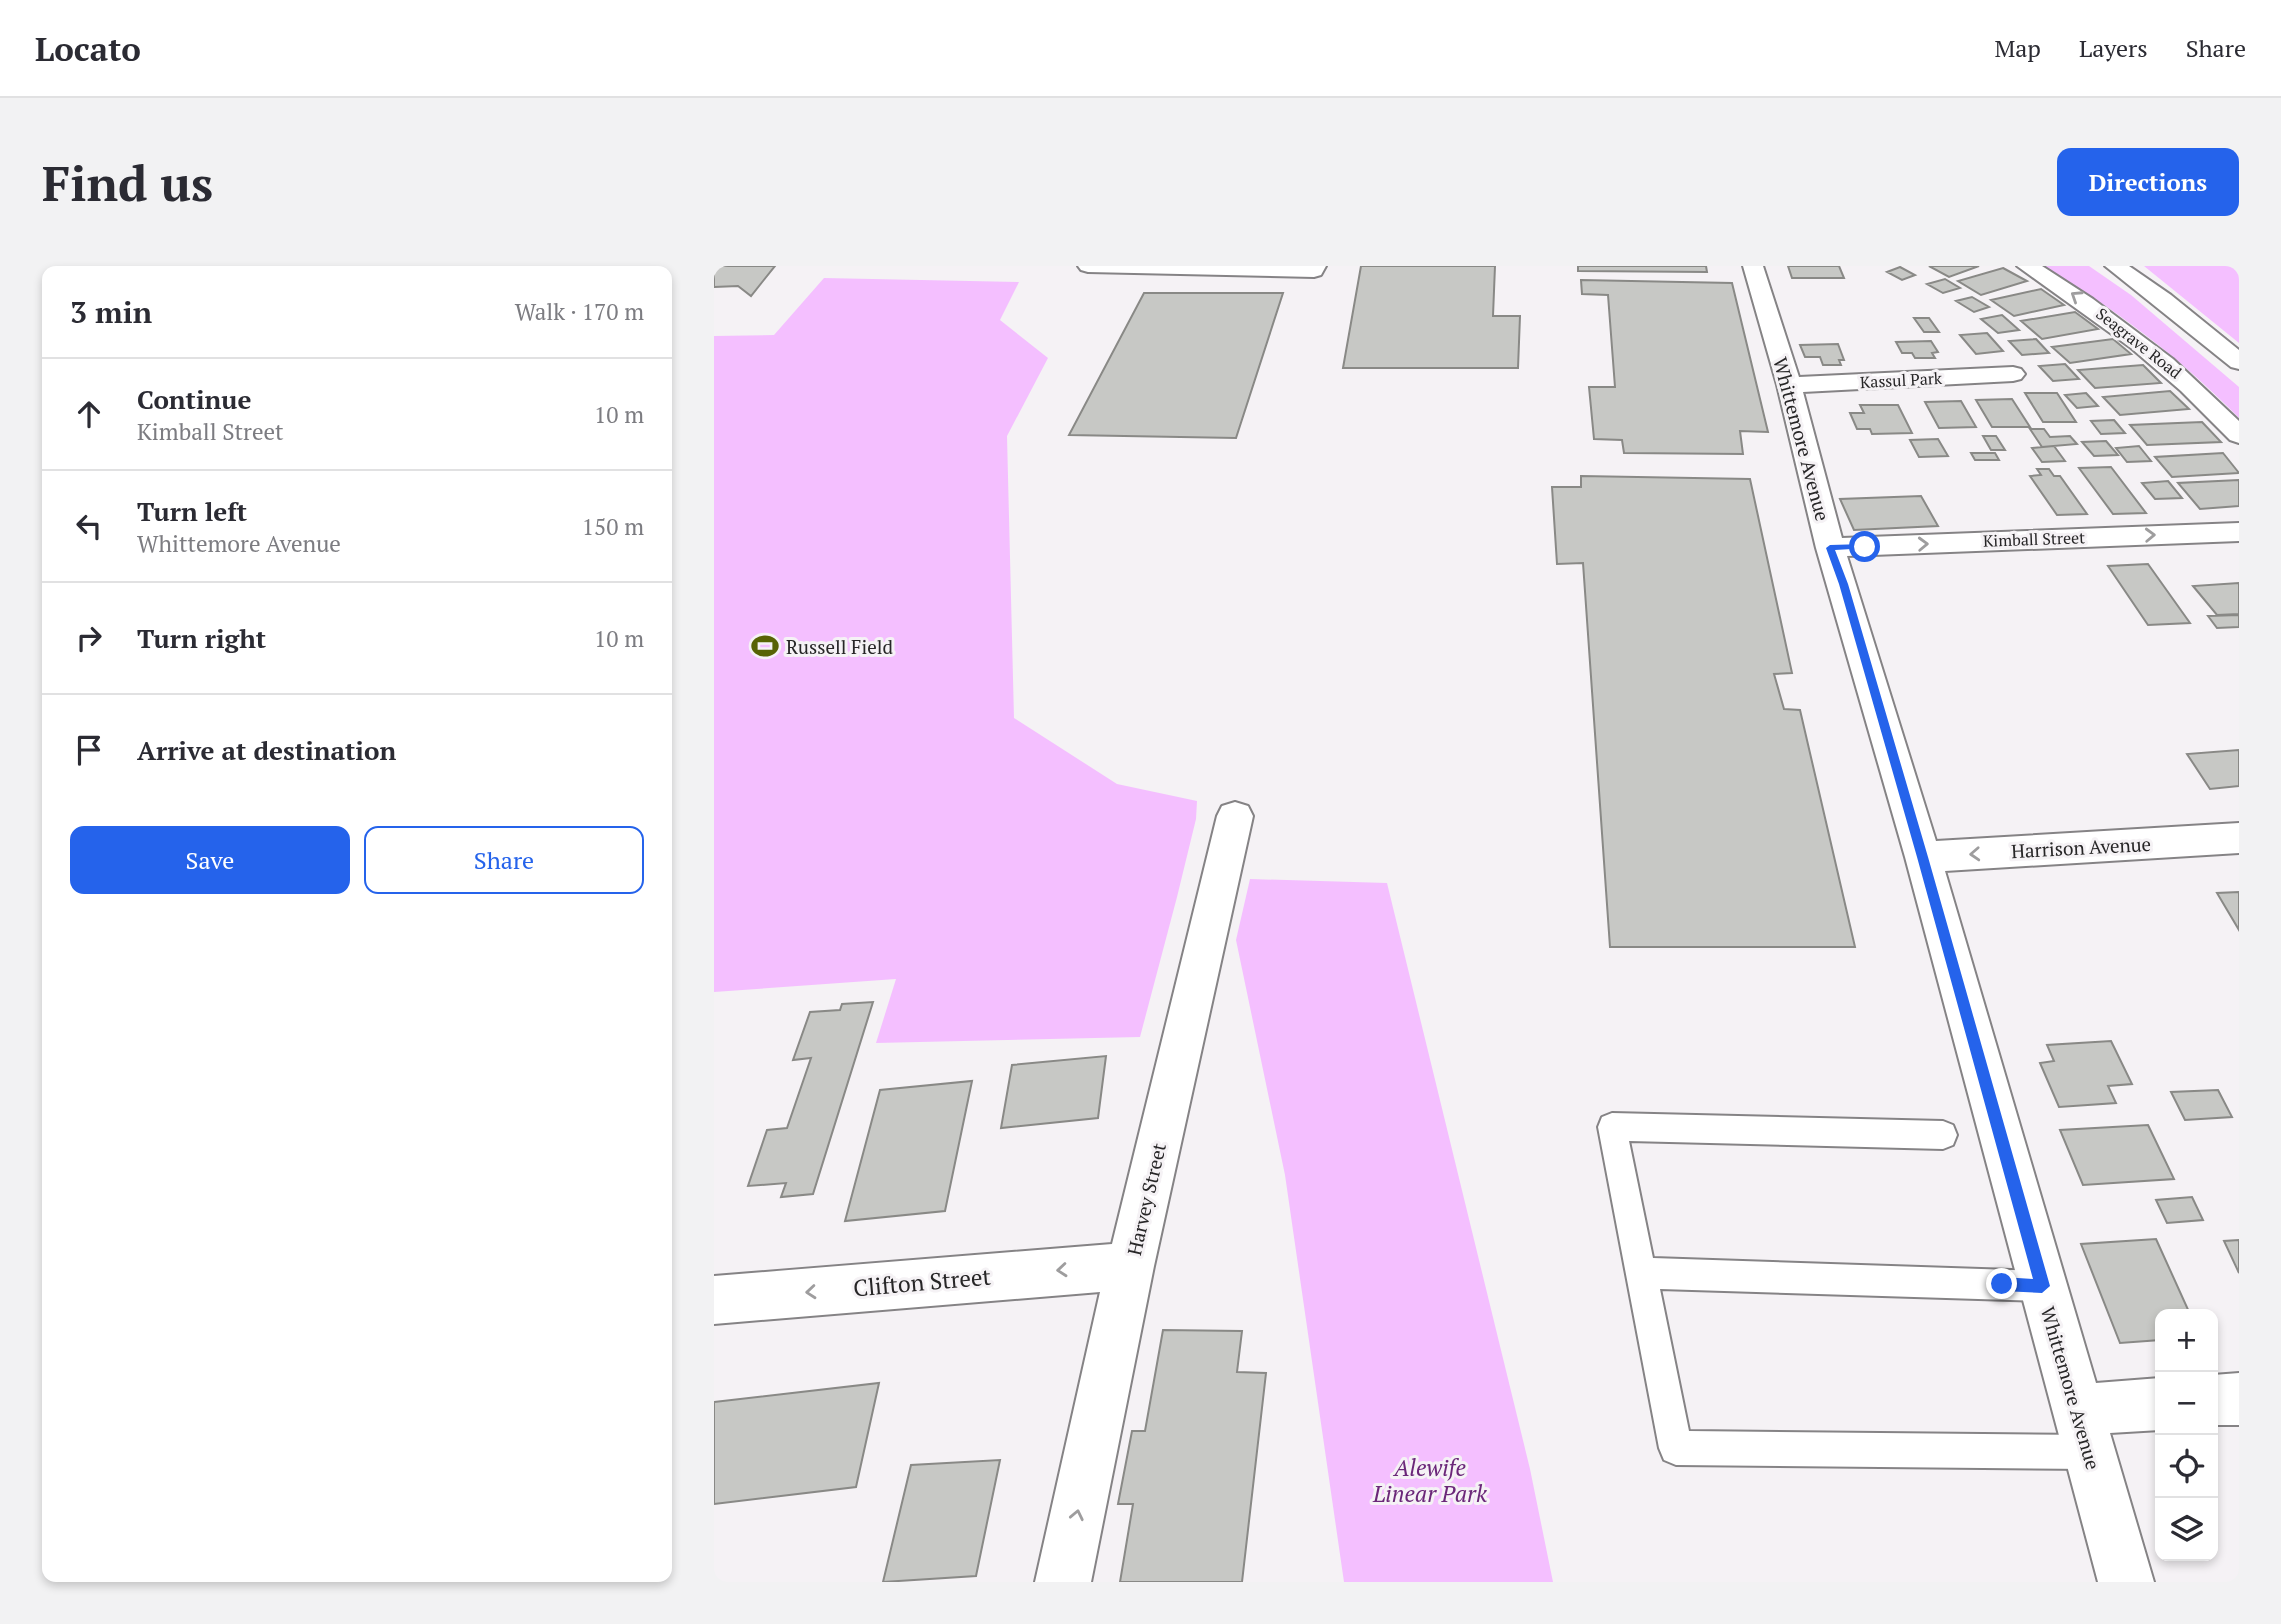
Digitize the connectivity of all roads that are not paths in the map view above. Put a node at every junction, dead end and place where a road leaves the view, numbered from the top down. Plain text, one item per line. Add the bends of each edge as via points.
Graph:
1 (1088, 266) edge
2 (1752, 266) edge
3 (2027, 266) edge
4 (2115, 266) edge
5 (1315, 269) edge
6 (2239, 362) edge
7 (2013, 374) dead end
8 (1789, 385) junction
9 (2239, 435) edge
10 (2239, 532) edge
11 (1830, 548) junction
12 (1235, 816) dead end
13 (2239, 838) edge
14 (1923, 857) junction
15 (1943, 1135) dead end
16 (1130, 1266) junction
17 (1641, 1273) junction
18 (2042, 1286) junction
19 (714, 1300) edge
20 (2239, 1399) edge
21 (2218, 1401) edge
22 (2155, 1406) edge
23 (2083, 1431) junction
24 (1063, 1582) edge
25 (2126, 1582) edge

1 - 5 main road
2 - 8 main road, Whittemore Avenue
9 -> 3 main road, Seagrave Road via 2146,345
4 - 6 main road
7 - 8 main road, Kassul Park
8 - 11 main road, Whittemore Avenue
11 -> 10 main road, Kimball Street
11 - 14 main road, Whittemore Avenue
12 - 16 main road, Harvey Street
13 -> 14 main road, Harrison Avenue
14 - 18 main road, Whittemore Avenue
15 - 17 lane via 1612,1127
16 -> 19 main road, Clifton Street
24 -> 16 main road, Harvey Street
17 - 18 lane
17 - 23 lane via 1676,1448
18 - 23 main road, Whittemore Avenue
20 - 21 main road
22 - 23 main road
23 - 25 main road, Whittemore Avenue

